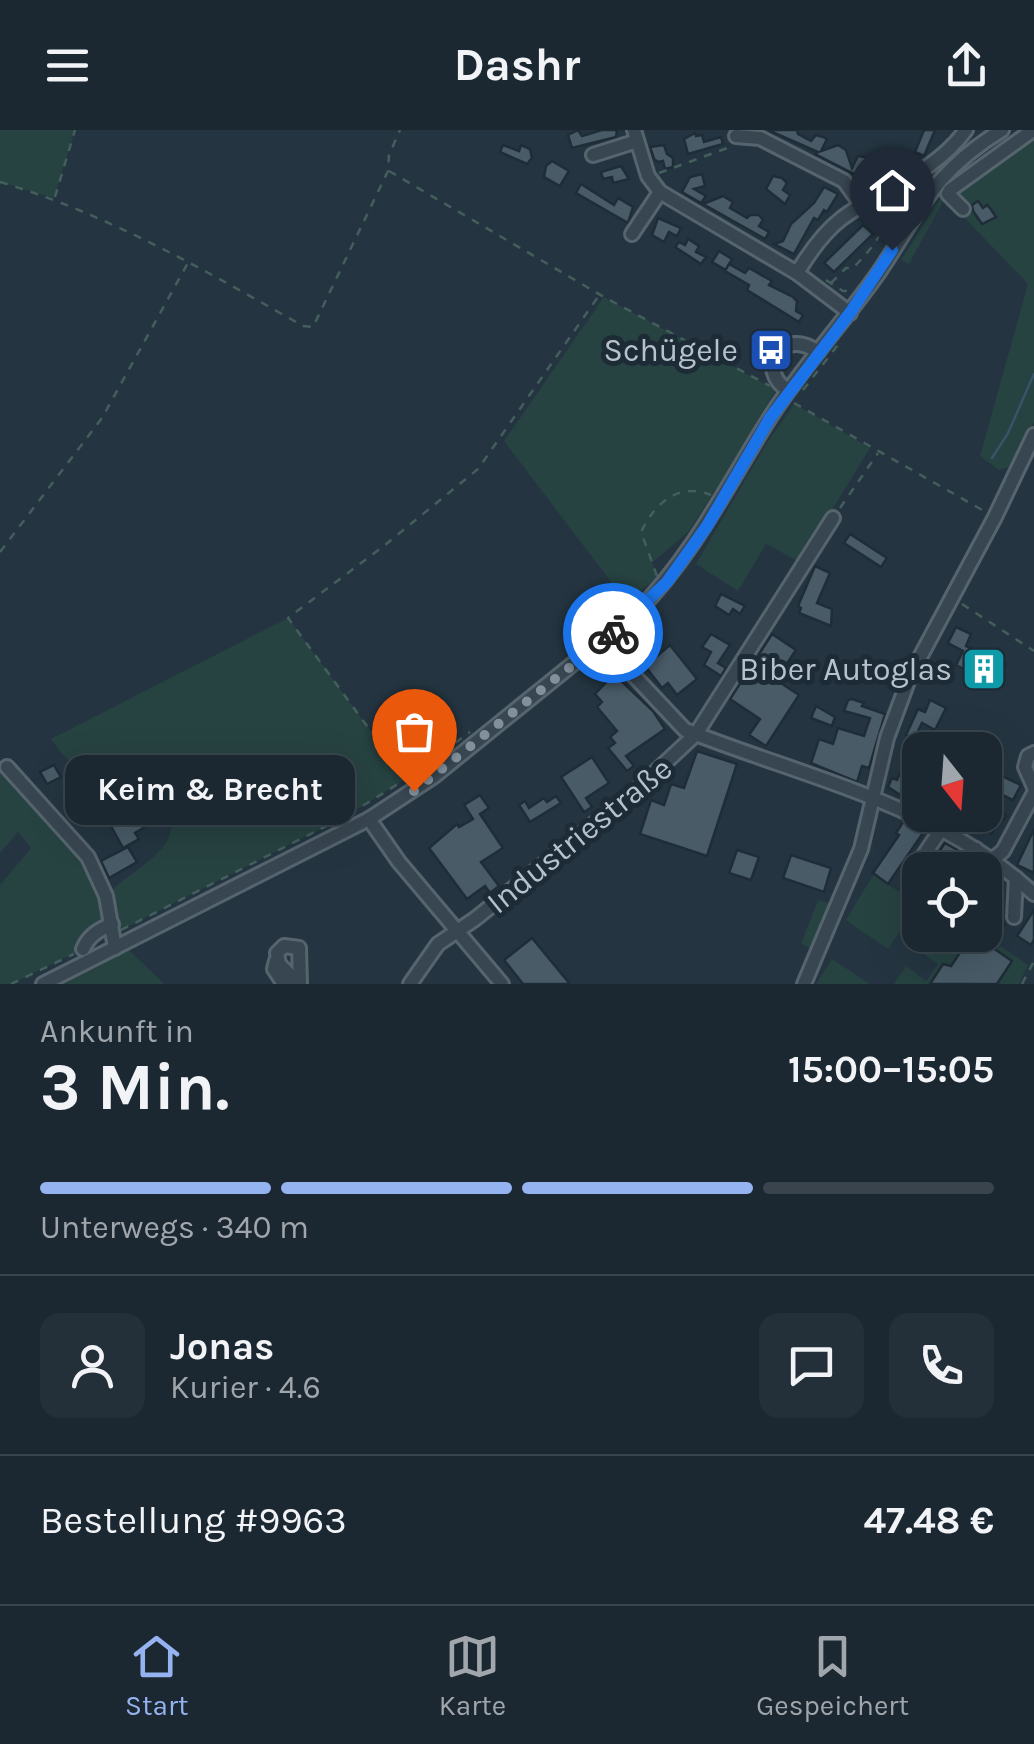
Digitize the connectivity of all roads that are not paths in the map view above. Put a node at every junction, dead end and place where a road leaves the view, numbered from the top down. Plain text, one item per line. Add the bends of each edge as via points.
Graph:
1 (1002, 130) edge
2 (1032, 130) edge
3 (967, 131) edge
4 (635, 136) edge
5 (736, 136) road end
6 (592, 155) dead end
7 (660, 192) junction
8 (862, 206) junction
9 (963, 209) dead end
10 (632, 234) dead end
11 (797, 272) junction
12 (850, 313) junction
13 (825, 353) junction
14 (791, 397) junction
15 (1034, 434) edge
16 (833, 518) road end
17 (622, 663) dead end
18 (696, 734) junction
19 (1034, 753) edge
20 (7, 767) dead end
21 (1034, 790) edge
22 (872, 798) junction
23 (902, 811) edge
24 (369, 819) junction
25 (1028, 819) edge
26 (948, 832) edge
27 (976, 849) junction
28 (974, 852) edge
29 (981, 852) edge
30 (1002, 852) edge
31 (1002, 866) edge
32 (1016, 878) junction
33 (1034, 894) edge
34 (1014, 917) dead end
35 (458, 930) junction
36 (113, 935) junction
37 (84, 949) road end
38 (277, 958) junction
39 (43, 984) edge
40 (284, 984) edge
41 (300, 984) edge
42 (410, 984) edge
43 (502, 984) edge
44 (804, 984) edge

1 - 12 street via 933,186
2 - 9 street via 950,190
3 - 8 street via 926,171
4 - 6 street
4 - 7 street
5 - 8 street via 760,138 844,181
7 - 10 street
7 - 11 street
8 - 11 street via 826,232
11 - 12 street
12 - 13 street
13 - 14 street
13 - 14 street via 799,342 778,352 775,376
14 - 24 street via 756,440 667,582 414,791
15 - 22 street via 910,676
16 - 18 street, Industriestraße
17 - 18 street, Industriestraße
18 - 22 street, Industriestraße
18 - 35 street, Industriestraße via 635,791
19 - 21 street via 1025,767
20 - 36 street via 88,857 106,896
21 - 25 street
22 - 23 street, Industriestraße
22 - 44 street via 860,849
24 - 35 street, Industriestraße
24 - 36 street
25 - 30 street
26 - 27 street, Industriestraße
27 - 28 street
27 - 29 street, Industriestraße
31 - 32 street, Industriestraße
32 - 33 street, Industriestraße
32 - 34 street
35 - 42 street via 438,944
35 - 43 street, Industriestraße
36 - 37 street via 98,930
36 - 39 street
38 - 40 street via 274,969
38 - 41 street
38 - 41 street via 284,946 299,948

